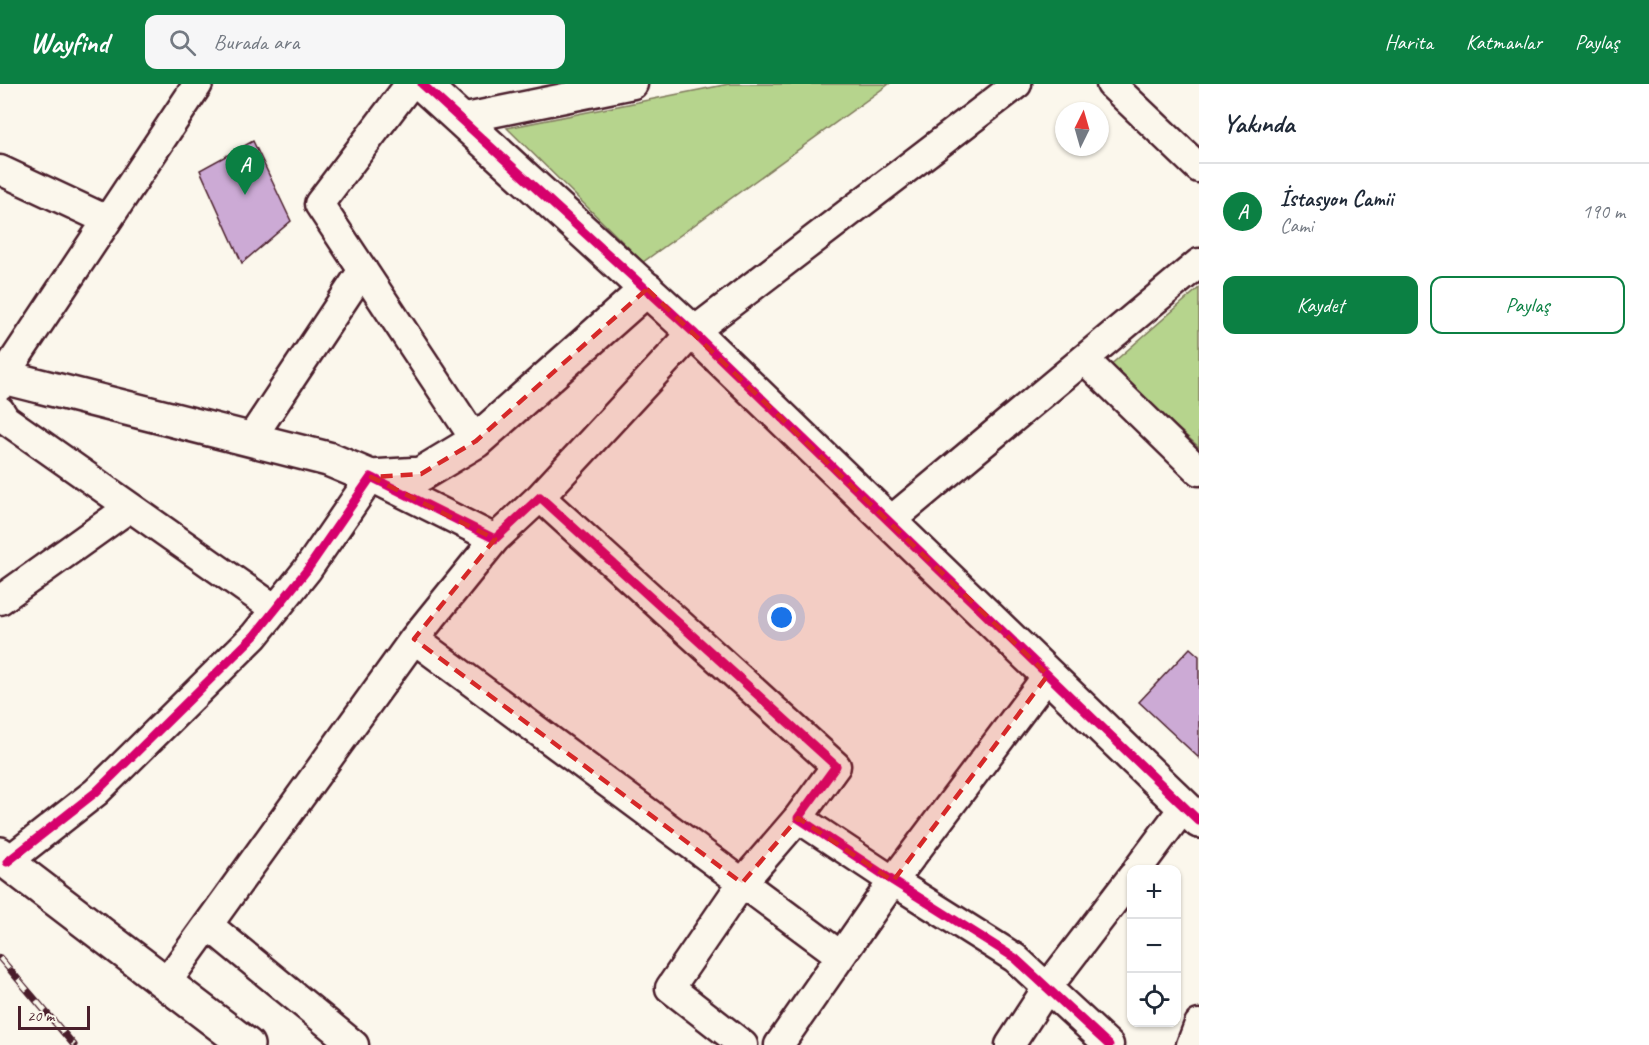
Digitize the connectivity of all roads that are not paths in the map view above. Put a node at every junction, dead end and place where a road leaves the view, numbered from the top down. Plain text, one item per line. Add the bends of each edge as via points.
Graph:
1 (198, 84) edge
2 (410, 84) edge
3 (422, 84) edge
4 (633, 84) edge
5 (1017, 84) edge
6 (1111, 84) edge
7 (461, 119) junction
8 (1199, 168) edge
9 (0, 170) edge
10 (107, 220) junction
11 (1199, 263) edge
12 (363, 270) junction
13 (647, 289) junction
14 (693, 332) junction
15 (1084, 359) junction
16 (1, 380) edge
17 (0, 411) edge
18 (250, 440) junction
19 (476, 441) junction
20 (1199, 471) edge
21 (371, 477) junction
22 (540, 497) junction
23 (130, 507) junction
24 (889, 522) junction
25 (495, 539) junction
26 (0, 600) edge
27 (275, 609) junction
28 (414, 639) junction
29 (1048, 675) junction
30 (1192, 814) edge
31 (798, 818) junction
32 (3, 858) edge
33 (1142, 865) edge
34 (893, 881) junction
35 (1127, 882) edge
36 (742, 883) junction
37 (208, 925) junction
38 (841, 956) junction
39 (166, 983) junction
40 (1047, 988) junction
41 (1199, 1024) edge
42 (246, 1045) edge
43 (354, 1045) edge
44 (743, 1045) edge
45 (779, 1045) edge
46 (1010, 1045) edge
47 (1109, 1045) edge
48 (1191, 1045) edge

1 - 10 street
2 - 12 street via 320,204
3 - 7 street
4 - 7 street
5 - 14 street
6 - 8 street
7 - 13 street
9 - 10 street
10 - 16 street
11 - 15 street
12 - 18 street
12 - 19 street
13 - 14 street
13 - 19 street
14 - 22 street
14 - 24 street
15 - 20 street
15 - 24 street
16 - 18 street
17 - 23 street via 5,419
18 - 21 street via 328,459
19 - 21 street via 421,474
21 - 25 street
21 - 27 street
22 - 25 street
22 - 31 street via 836,766
23 - 26 street
23 - 27 street
24 - 29 street
25 - 28 street
27 - 32 street via 254,636 96,792
28 - 36 street
28 - 37 street
29 - 30 street
29 - 34 street
30 - 33 street
31 - 34 street
31 - 36 street
32 - 39 street
34 - 38 street
34 - 40 street via 1015,958
35 - 40 street
36 - 38 street
36 - 44 street via 670,988
37 - 39 street
37 - 43 street
38 - 45 street
39 - 42 street
40 - 46 street
40 - 47 street
41 - 48 street

